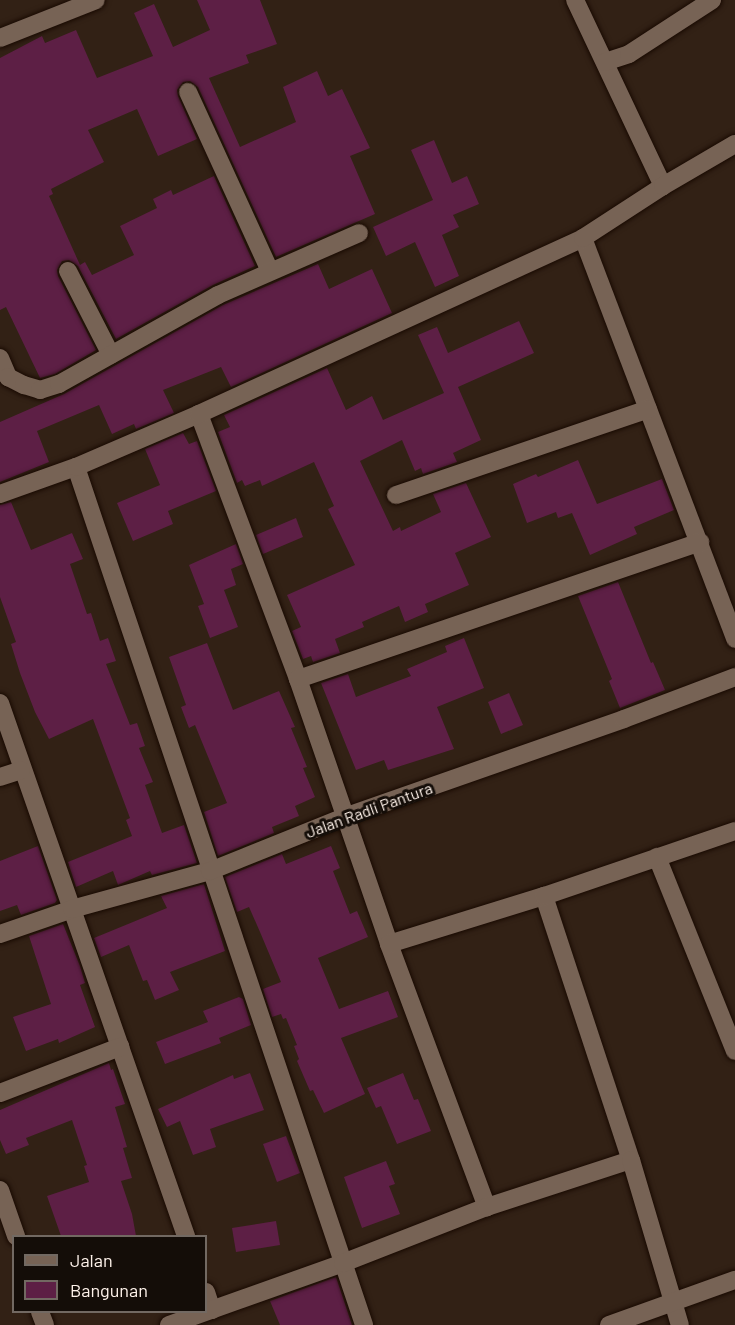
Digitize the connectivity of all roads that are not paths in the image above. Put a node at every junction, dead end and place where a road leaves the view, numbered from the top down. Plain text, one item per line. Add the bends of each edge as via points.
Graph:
1 (96, 0) edge
2 (575, 0) edge
3 (712, 0) edge
4 (0, 38) edge
5 (605, 62) junction
6 (188, 92) dead end
7 (735, 144) edge
8 (663, 186) junction
9 (359, 233) dead end
10 (584, 238) junction
11 (68, 271) dead end
12 (270, 271) junction
13 (111, 355) junction
14 (0, 358) edge
15 (648, 409) junction
16 (199, 414) junction
17 (76, 467) junction
18 (0, 494) edge
19 (396, 495) dead end
20 (700, 542) junction
21 (735, 639) edge
22 (735, 677) edge
23 (298, 679) junction
24 (0, 704) edge
25 (21, 770) junction
26 (0, 777) edge
27 (347, 816) junction
28 (735, 831) edge
29 (657, 857) junction
30 (210, 871) junction
31 (544, 896) junction
32 (72, 909) junction
33 (0, 934) edge
34 (389, 944) junction
35 (120, 1047) junction
36 (735, 1051) edge
37 (0, 1092) edge
38 (632, 1160) junction
39 (0, 1190) edge
40 (487, 1207) junction
41 (16, 1235) edge
42 (186, 1235) edge
43 (343, 1263) junction
44 (735, 1280) edge
45 (207, 1295) edge
46 (673, 1302) junction
47 (212, 1310) junction
48 (207, 1312) edge
49 (203, 1313) edge
50 (169, 1325) edge
51 (364, 1325) edge
52 (609, 1325) edge
53 (680, 1325) edge

1 - 4 street
2 - 5 street
3 - 5 street via 629,54
5 - 8 street
6 - 12 street
7 - 8 street
8 - 10 street
9 - 12 street
10 - 15 street
10 - 16 street
11 - 13 street
12 - 13 street via 218,295
13 - 14 street via 59,384 40,390 8,377
15 - 19 street
15 - 20 street
16 - 17 street
16 - 23 street
17 - 18 street
17 - 30 street
20 - 21 street
20 - 23 street
22 - 27 street, Jalan Radli Pantura
23 - 27 street
24 - 25 street
25 - 26 street
25 - 32 street
27 - 30 street, Jalan Radli Pantura
27 - 34 street
28 - 29 street
29 - 31 street
29 - 36 street
30 - 32 street, Jalan Radli Pantura
30 - 43 street
31 - 34 street
31 - 38 street
32 - 33 street, Jalan Radli Pantura
32 - 35 street
34 - 40 street
35 - 37 street
35 - 42 street
38 - 40 street
38 - 46 street
39 - 41 street
40 - 43 street
43 - 47 street
43 - 51 street
44 - 46 street
45 - 47 street
46 - 52 street
46 - 53 street
47 - 48 street
49 - 50 street

